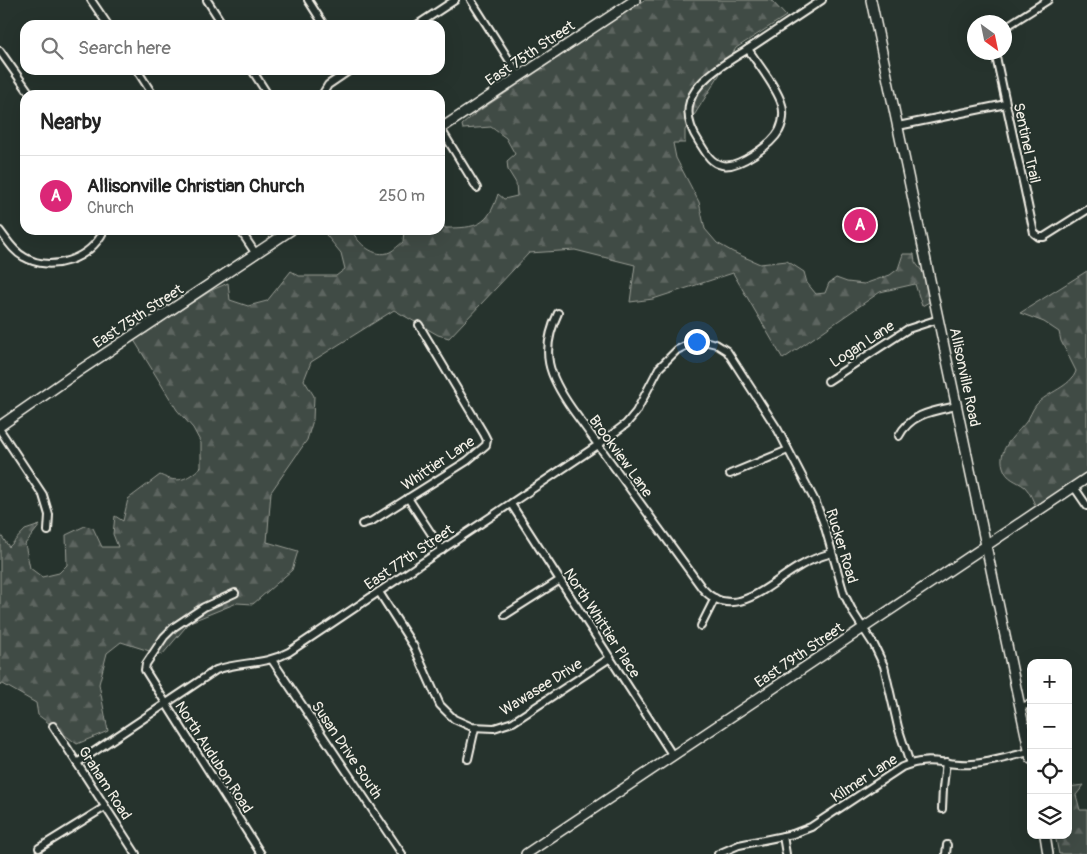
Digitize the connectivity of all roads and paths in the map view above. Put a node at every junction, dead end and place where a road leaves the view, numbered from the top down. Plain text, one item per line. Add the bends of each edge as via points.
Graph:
1 (92, 0) edge
2 (207, 0) edge
3 (308, 0) edge
4 (455, 0) edge
5 (471, 0) edge
6 (635, 0) edge
7 (822, 0) edge
8 (871, 0) edge
9 (1048, 0) edge
10 (105, 20) edge
11 (220, 20) edge
12 (321, 20) edge
13 (425, 20) edge
14 (1012, 23) edge
15 (748, 49) junction
16 (0, 51) edge
17 (997, 60) edge
18 (140, 75) edge
19 (255, 75) edge
20 (343, 75) edge
21 (520, 77) junction
22 (27, 90) edge
23 (150, 90) edge
24 (265, 90) edge
25 (325, 90) edge
26 (1006, 104) junction
27 (445, 126) edge
28 (898, 126) junction
29 (445, 137) edge
30 (477, 188) dead end
31 (1087, 210) edge
32 (0, 231) edge
33 (101, 235) edge
34 (243, 235) edge
35 (284, 235) edge
36 (256, 254) junction
37 (558, 313) dead end
38 (939, 319) junction
39 (419, 325) dead end
40 (723, 348) joint
41 (828, 381) dead end
42 (957, 406) junction
43 (0, 426) edge
44 (899, 436) dead end
45 (598, 445) junction
46 (788, 450) junction
47 (730, 474) dead end
48 (1087, 478) edge
49 (1074, 487) junction
50 (408, 498) junction
51 (511, 504) junction
52 (1087, 506) edge
53 (362, 524) dead end
54 (48, 531) dead end
55 (987, 546) junction
56 (442, 550) junction
57 (832, 553) junction
58 (560, 580) junction
59 (379, 592) junction
60 (234, 593) dead end
61 (715, 598) junction
62 (505, 615) dead end
63 (701, 626) dead end
64 (864, 628) junction
65 (610, 658) junction
66 (272, 660) junction
67 (165, 704) junction
68 (1027, 705) edge
69 (1020, 707) junction
70 (53, 726) dead end
71 (474, 728) junction
72 (1029, 749) edge
73 (673, 756) junction
74 (1027, 756) edge
75 (468, 759) dead end
76 (946, 762) junction
77 (77, 763) junction
78 (910, 764) junction
79 (105, 807) junction
80 (942, 810) dead end
81 (783, 836) junction
82 (1046, 839) edge
83 (947, 845) dead end
84 (38, 848) dead end
85 (136, 854) edge
86 (261, 854) edge
87 (402, 854) edge
88 (526, 854) edge
89 (718, 854) edge
90 (786, 854) edge
91 (946, 854) edge
92 (1048, 854) edge

1 - 10 street
2 - 11 street
3 - 12 street
4 - 13 street
5 - 21 street
6 - 21 street, East 75th Street
7 - 15 street
8 - 28 street, Allisonville Road
9 - 14 street
15 - 15 street via 780,100 782,123 769,143 740,162 725,166 711,159 695,136 689,120 690,104 694,91 704,80
16 - 22 street
17 - 26 street, Sentinel Trail
18 - 23 street
19 - 24 street
20 - 25 street
21 - 27 street, East 75th Street
26 - 28 street
26 - 31 street, Sentinel Trail via 1034,232 1044,237
28 - 38 street, Allisonville Road
29 - 30 street
32 - 33 street via 15,250 32,261 47,264 76,257 97,242
34 - 36 street
35 - 36 street, East 75th Street
36 - 43 street, East 75th Street
37 - 45 street, Brookview Lane via 548,344 552,375 558,389
38 - 41 street, Logan Lane via 908,329
38 - 42 street, Allisonville Road
39 - 50 street, Whittier Lane via 487,440 486,445 467,461
40 - 45 street, East 77th Street via 704,342 691,343 677,350 659,368 631,418
40 - 46 street, Rucker Road via 733,358
42 - 44 street via 920,415
42 - 55 street, Allisonville Road
43 - 54 street via 44,495 49,515
45 - 51 street, East 77th Street
45 - 61 street, Brookview Lane via 702,588
46 - 47 street
46 - 57 street, Rucker Road via 816,503
48 - 49 street, East 79th Street
49 - 52 street
49 - 55 street, East 79th Street
50 - 53 street, Whittier Lane
50 - 56 street
51 - 56 street, East 77th Street
51 - 58 street, North Whittier Place
55 - 64 street, East 79th Street
55 - 69 street, Allisonville Road
56 - 59 street, East 77th Street
57 - 61 street via 801,565 745,600 727,602
57 - 64 street, Rucker Road via 844,594
58 - 62 street
58 - 65 street, North Whittier Place
59 - 66 street, East 77th Street
59 - 71 street via 414,647 440,705 456,720
60 - 67 street, North Audubon Road via 204,606 170,630 144,667
61 - 63 street
64 - 73 street, East 79th Street
64 - 78 street, Rucker Road via 886,671
65 - 71 street, Wawasee Drive via 513,722 494,728
65 - 73 street, North Whittier Place
66 - 67 street, East 77th Street via 216,670
66 - 87 street, Susan Drive South
67 - 77 street, East 77th Street
67 - 86 street, North Audubon Road
68 - 69 street
69 - 72 street, Allisonville Road
70 - 77 street, Graham Road
71 - 75 street
73 - 88 street, East 79th Street
74 - 76 street, Kilmer Lane via 975,764
76 - 78 street, Kilmer Lane via 930,760
76 - 80 street
77 - 79 street, Graham Road
78 - 81 street, Kilmer Lane via 816,824
79 - 84 street
79 - 85 street, Graham Road
81 - 89 street, Kilmer Lane via 738,844
81 - 90 street
82 - 92 street
83 - 91 street

